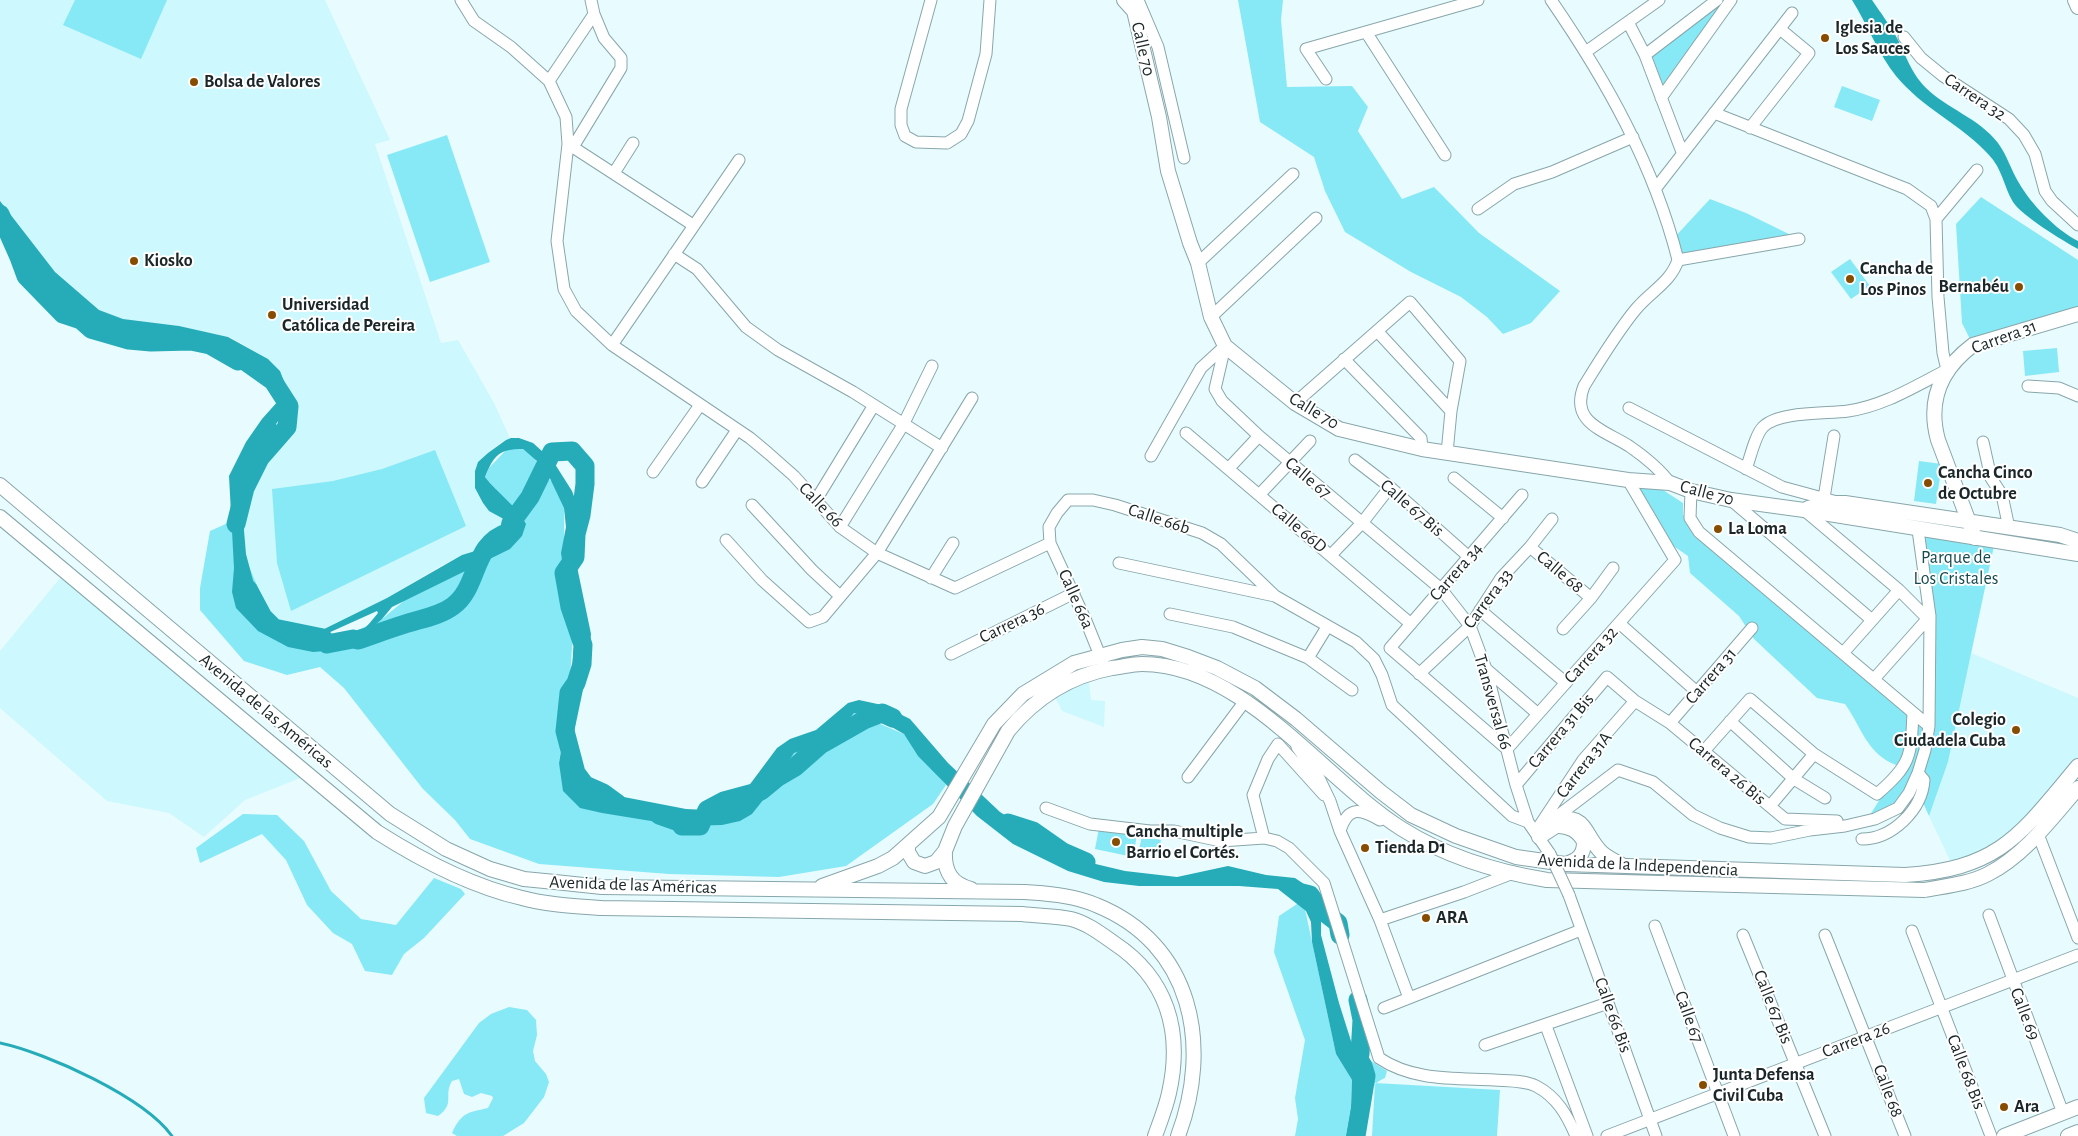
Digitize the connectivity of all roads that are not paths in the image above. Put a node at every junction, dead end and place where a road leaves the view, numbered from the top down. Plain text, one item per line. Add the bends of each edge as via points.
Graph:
1 (461, 0) edge
2 (591, 0) edge
3 (931, 0) edge
4 (990, 0) edge
5 (1124, 0) edge
6 (1138, 0) edge
7 (1478, 0) edge
8 (1551, 0) edge
9 (1659, 0) edge
10 (1717, 0) edge
11 (1731, 0) edge
12 (2075, 0) edge
13 (2078, 7) edge
14 (1792, 13) dead end
15 (594, 14) junction
16 (1628, 22) junction
17 (1780, 29) junction
18 (1366, 32) junction
19 (1904, 37) dead end
20 (1586, 51) junction
21 (1644, 55) junction
22 (1326, 79) dead end
23 (549, 81) junction
24 (1661, 98) junction
25 (1714, 113) junction
26 (1750, 128) junction
27 (1633, 137) junction
28 (633, 143) dead end
29 (571, 145) junction
30 (1682, 152) junction
31 (1445, 155) dead end
32 (1184, 158) dead end
33 (739, 160) dead end
34 (1977, 170) dead end
35 (614, 174) junction
36 (1293, 174) dead end
37 (1656, 188) junction
38 (1478, 209) dead end
39 (1316, 218) dead end
40 (1936, 219) junction
41 (693, 225) junction
42 (2078, 225) edge
43 (1799, 239) dead end
44 (674, 254) junction
45 (1678, 260) junction
46 (1198, 263) junction
47 (2078, 314) edge
48 (1210, 317) junction
49 (1377, 331) junction
50 (612, 345) junction
51 (1225, 346) junction
52 (1344, 359) junction
53 (932, 366) dead end
54 (1946, 370) junction
55 (2028, 386) dead end
56 (2078, 396) edge
57 (972, 398) dead end
58 (1295, 403) junction
59 (874, 405) junction
60 (700, 406) junction
61 (1628, 408) dead end
62 (1451, 411) junction
63 (903, 425) junction
64 (738, 430) junction
65 (1186, 433) dead end
66 (1260, 436) junction
67 (1834, 436) dead end
68 (1310, 441) dead end
69 (1983, 442) dead end
70 (942, 448) junction
71 (1422, 449) junction
72 (1447, 453) junction
73 (1151, 456) dead end
74 (1355, 460) dead end
75 (1290, 462) junction
76 (1229, 468) junction
77 (1746, 470) junction
78 (653, 472) dead end
79 (1454, 478) dead end
80 (1628, 480) junction
81 (702, 482) dead end
82 (1670, 482) junction
83 (0, 485) edge
84 (1390, 487) junction
85 (1691, 491) junction
86 (1260, 494) junction
87 (1522, 495) dead end
88 (1824, 498) junction
89 (816, 500) junction
90 (1731, 500) junction
91 (1839, 502) junction
92 (752, 505) dead end
93 (1804, 510) junction
94 (0, 517) edge
95 (1503, 518) junction
96 (1552, 519) dead end
97 (1969, 522) junction
98 (1362, 523) junction
99 (0, 525) edge
100 (840, 527) junction
101 (14, 529) junction
102 (2014, 529) junction
103 (1918, 530) junction
104 (1975, 538) junction
105 (726, 540) dead end
106 (2078, 540) edge
107 (953, 543) dead end
108 (1050, 543) junction
109 (2017, 544) junction
110 (1530, 547) junction
111 (877, 553) junction
112 (2078, 554) edge
113 (1331, 555) junction
114 (1469, 557) junction
115 (1119, 563) dead end
116 (1613, 568) dead end
117 (931, 578) junction
118 (1441, 589) junction
119 (1899, 590) junction
120 (1074, 593) junction
121 (840, 596) junction
122 (1275, 596) junction
123 (1591, 598) junction
124 (1480, 610) junction
125 (1170, 614) dead end
126 (1929, 617) junction
127 (1872, 620) junction
128 (1619, 623) junction
129 (1411, 624) junction
130 (1470, 626) junction
131 (1327, 627) junction
132 (1752, 628) dead end
133 (1563, 629) dead end
134 (1843, 653) junction
135 (952, 654) dead end
136 (1100, 656) junction
137 (1308, 658) junction
138 (1486, 669) junction
139 (1105, 670) junction
140 (1419, 674) junction
141 (1607, 677) joint
142 (1874, 679) junction
143 (1566, 683) junction
144 (1352, 690) dead end
145 (1698, 692) junction
146 (1245, 701) junction
147 (1635, 701) junction
148 (1913, 712) junction
149 (1538, 714) junction
150 (1730, 720) junction
151 (1670, 723) junction
152 (1929, 726) junction
153 (1286, 732) junction
154 (1507, 749) junction
155 (1704, 751) junction
156 (1814, 754) junction
157 (2078, 766) edge
158 (1918, 773) junction
159 (1188, 777) dead end
160 (1794, 780) junction
161 (1516, 785) junction
162 (2078, 788) edge
163 (1825, 798) dead end
164 (1330, 801) junction
165 (1770, 806) junction
166 (1046, 808) dead end
167 (1863, 822) junction
168 (1548, 824) junction
169 (1403, 830) junction
170 (1534, 830) junction
171 (1340, 831) junction
172 (2038, 834) junction
173 (1264, 838) junction
174 (1862, 839) dead end
175 (908, 845) junction
176 (945, 851) junction
177 (1550, 854) joint
178 (1565, 864) junction
179 (1625, 867) junction
180 (1513, 873) junction
181 (706, 888) junction
182 (812, 889) junction
183 (976, 891) junction
184 (703, 908) junction
185 (1989, 915) dead end
186 (1380, 920) junction
187 (1655, 926) dead end
188 (1581, 930) junction
189 (1912, 931) dead end
190 (1743, 935) dead end
191 (1825, 935) dead end
192 (2078, 938) edge
193 (2078, 955) edge
194 (2012, 980) junction
195 (1409, 998) junction
196 (1608, 1003) junction
197 (1384, 1008) dead end
198 (1941, 1008) junction
199 (1546, 1026) junction
200 (1866, 1037) junction
201 (1485, 1045) dead end
202 (1795, 1063) junction
203 (1717, 1094) junction
204 (2078, 1107) edge
205 (2062, 1113) junction
206 (1650, 1119) junction
207 (2078, 1132) edge
208 (1155, 1136) edge
209 (1178, 1136) edge
210 (1576, 1136) edge
211 (1587, 1136) edge
212 (1607, 1136) edge
213 (1656, 1136) edge
214 (1734, 1136) edge
215 (1825, 1136) edge
216 (1905, 1136) edge
217 (1991, 1136) edge
218 (2004, 1136) edge
219 (2068, 1136) edge

1 - 23 street via 474,21 511,47
2 - 15 street
3 - 4 street via 901,109 901,125 905,136 916,142 947,143 961,134 968,121 986,54
5 - 46 main road, Calle 70 via 1134,12 1168,171
6 - 32 street via 1158,47
7 - 18 street
8 - 20 street
9 - 16 street
10 - 21 street
11 - 24 street
12 - 13 main road
14 - 17 street
15 - 23 street
15 - 29 street via 604,38 621,58 621,68
16 - 20 street
16 - 21 street
17 - 25 street
17 - 26 street via 1809,53
18 - 22 street via 1306,49
18 - 31 street
19 - 42 street, Carrera 32 via 1921,58 1943,76 2009,119 2024,135 2039,164 2045,191
20 - 27 street
21 - 24 street
23 - 29 street via 566,117
24 - 30 street
25 - 26 street
25 - 30 street
26 - 40 street via 1908,189 1931,206
27 - 37 street
27 - 38 street via 1552,172 1514,184
28 - 35 street
29 - 35 street
29 - 50 street, Calle 66 via 557,241 564,289 576,311
30 - 37 street
33 - 41 street
34 - 40 street
35 - 41 street
36 - 46 street
37 - 45 street
39 - 48 street
40 - 54 street via 1938,297
41 - 44 street
43 - 45 street
44 - 50 street
44 - 59 street via 697,269 746,327 778,350
45 - 82 street via 1675,271 1637,307 1584,386 1580,402 1590,423 1628,445 1659,468
46 - 48 main road, Calle 70
47 - 54 main road, Carrera 31 via 1973,345
48 - 51 main road, Calle 70
49 - 52 street
49 - 62 street
49 - 62 street via 1410,302 1460,361
50 - 60 street, Calle 66
51 - 58 main road, Calle 70
51 - 66 street, Calle 67 via 1215,389 1222,401
51 - 73 street via 1200,368
52 - 58 street
52 - 71 street via 1421,438
53 - 63 street
54 - 77 street via 1872,406 1796,415 1768,423 1759,432
54 - 97 main road, Carrera 31 via 1936,395 1935,425
55 - 56 street via 2059,388
57 - 70 street
58 - 71 main road, Calle 70 via 1339,428
59 - 63 street
59 - 89 street
60 - 64 street, Calle 66
60 - 78 street
61 - 77 street
62 - 72 street
63 - 70 street
63 - 100 street
64 - 81 street
64 - 89 street, Calle 66 via 780,464
65 - 76 street, Calle 66D
66 - 75 street, Calle 67
66 - 76 street
67 - 88 street
68 - 75 street
69 - 102 street via 1991,478 2002,495
70 - 111 street
71 - 72 main road, Calle 70
72 - 80 main road, Calle 70
74 - 84 street, Calle 67 Bis
75 - 86 street
75 - 98 street, Calle 67
76 - 86 street, Calle 66D
77 - 88 street via 1782,487
79 - 95 street
80 - 82 main road, Calle 70
80 - 128 street, Carrera 32 via 1675,560
82 - 85 main road, Calle 70
83 - 181 main road, Avenida de las Américas via 390,814 446,849 490,869 524,879 602,887
84 - 98 street
84 - 114 street, Calle 67 Bis
85 - 90 main road, Calle 70
85 - 134 street via 1690,518 1699,532
86 - 113 street, Calle 66D
87 - 95 street, Carrera 34
88 - 91 street
89 - 100 street, Calle 66
90 - 93 main road, Calle 70
90 - 127 street
91 - 93 main road, Calle 70
91 - 97 main road, Calle 70
92 - 121 street
93 - 103 main road, Calle 70
93 - 119 street
94 - 101 main road, Avenida de las Américas
95 - 114 street, Carrera 34
96 - 110 street, Carrera 33
97 - 102 main road, Calle 70
97 - 104 main road, Carrera 31
98 - 113 street
98 - 118 street, Calle 67
99 - 101 street
100 - 111 street, Calle 66
101 - 184 main road, Avenida de las Américas via 376,832 407,851 455,875 521,898 602,908
102 - 106 main road, Calle 70
102 - 109 main road
103 - 104 main road, Calle 70
103 - 126 street
104 - 109 main road, Calle 70
105 - 121 street via 762,580 808,622 823,617
107 - 117 street
108 - 117 street, Calle 66 via 955,588
108 - 120 street, Calle 66a
108 - 122 street, Calle 66b via 1049,527 1068,500 1093,500 1115,505 1202,532 1221,544
109 - 112 main road, Calle 70
110 - 123 street, Calle 68
110 - 124 street, Carrera 33 via 1501,578
111 - 117 street, Calle 66
111 - 121 street
113 - 129 street, Calle 66D
114 - 118 street, Carrera 34
115 - 122 street
116 - 123 street
118 - 129 street, Carrera 34
118 - 130 street, Transversal 66
119 - 126 street
119 - 127 street
120 - 135 street, Carrera 36
120 - 136 street, Calle 66a
122 - 131 street
123 - 133 street
124 - 130 street, Carrera 33
124 - 143 street
125 - 137 street via 1233,627
126 - 142 street
126 - 152 street
127 - 134 street
128 - 143 street, Carrera 32
128 - 145 street
129 - 140 street, Carrera 34 via 1390,648
130 - 138 street, Transversal 66
130 - 140 street, Carrera 33
131 - 137 street
131 - 170 street via 1356,642 1374,660 1392,705 1512,816
132 - 145 street, Carrera 31
134 - 142 street
136 - 139 street
136 - 175 main road, Avenida de la Independencia via 1068,666 1023,694 983,740 939,817
136 - 178 main road, Avenida de la Independencia via 1142,648 1162,649 1217,668 1279,706 1411,815 1456,836 1516,857
137 - 144 street
138 - 149 street
138 - 154 street, Transversal 66
139 - 146 main road, Avenida de la Independencia via 1141,664 1159,665 1184,671
139 - 176 main road, Avenida de la Independencia via 1077,677 1047,694 1020,717 997,749
140 - 154 street
141 - 147 street, Carrera 26 Bis
141 - 161 street, Carrera 31 Bis
142 - 148 street
143 - 149 street, Carrera 32
145 - 151 street, Carrera 31
146 - 153 main road, Avenida de la Independencia
146 - 159 street
147 - 151 street, Carrera 26 Bis
147 - 170 street, Carrera 31A via 1583,760
148 - 152 street
148 - 156 street via 1912,748 1905,764 1894,780 1877,794
149 - 154 street, Carrera 32
150 - 155 street
150 - 156 street via 1750,699
150 - 160 street
151 - 155 street, Carrera 26 Bis
152 - 158 street
153 - 164 street via 1318,776
153 - 169 main road, Avenida de la Independencia via 1369,805
154 - 161 street, Transversal 66
155 - 165 street, Carrera 26 Bis
156 - 160 street
157 - 179 main road, Avenida de la Independencia via 2011,841 1982,860 1940,872 1904,875
158 - 167 street via 1898,808
158 - 174 street via 1924,780 1923,794 1914,808 1889,832 1872,839
160 - 163 street
160 - 165 street
161 - 170 street, Transversal 66
162 - 172 main road, Avenida de la Independencia
164 - 171 street
164 - 173 street via 1278,744 1253,795
165 - 167 street, Carrera 26 Bis via 1785,819
166 - 173 street via 1090,824 1174,831 1221,841
167 - 168 street via 1771,838 1749,837 1720,828 1693,814 1652,782 1618,770
168 - 170 street
168 - 179 main road via 1559,820 1579,823 1603,854
169 - 171 street via 1364,810 1356,810 1348,815
169 - 180 main road, Avenida de la Independencia via 1450,852
170 - 177 street, Transversal 66
170 - 178 main road via 1561,826 1581,836 1582,855
171 - 186 street
172 - 180 main road, Avenida de la Independencia via 1988,874 1960,884 1924,890 1567,882
172 - 192 street
173 - 210 street via 1289,848 1324,883 1379,1058 1393,1068 1425,1077 1535,1086 1559,1105
175 - 176 main road via 910,858 925,866 936,862
175 - 182 main road, Avenida de la Independencia via 894,858 878,866
176 - 183 main road via 945,864 951,878
177 - 188 street, Calle 66 Bis, bridge
178 - 179 main road, Avenida de la Independencia
180 - 186 street
181 - 182 main road, Avenida de las Américas
181 - 184 main road via 701,896
182 - 183 main road, Avenida de las Américas
183 - 209 main road, Avenida de las Américas via 1076,898 1119,916 1158,949 1182,990 1194,1033 1190,1097
184 - 208 main road, Avenida de las Américas via 1022,914 1087,925 1138,961 1163,995 1170,1014 1173,1054 1169,1092
185 - 194 street, Calle 69
186 - 195 street
187 - 203 street, Calle 67
188 - 195 street
188 - 196 street, Calle 66 Bis
189 - 198 street
190 - 202 street, Calle 67 Bis
191 - 200 street, Calle 68
193 - 194 street, Carrera 26
194 - 198 street, Carrera 26
194 - 205 street, Calle 69
195 - 197 street
196 - 199 street
196 - 206 street, Calle 66 Bis
198 - 200 street, Carrera 26
198 - 217 street, Calle 68 Bis
199 - 201 street
199 - 211 street
200 - 202 street, Carrera 26
200 - 216 street, Calle 68
202 - 203 street, Carrera 26
202 - 215 street, Calle 67 Bis
203 - 206 street, Carrera 26
203 - 214 street, Calle 67
204 - 205 main road
205 - 218 main road
206 - 212 street, Carrera 26
206 - 213 street, Calle 66 Bis
207 - 219 main road

